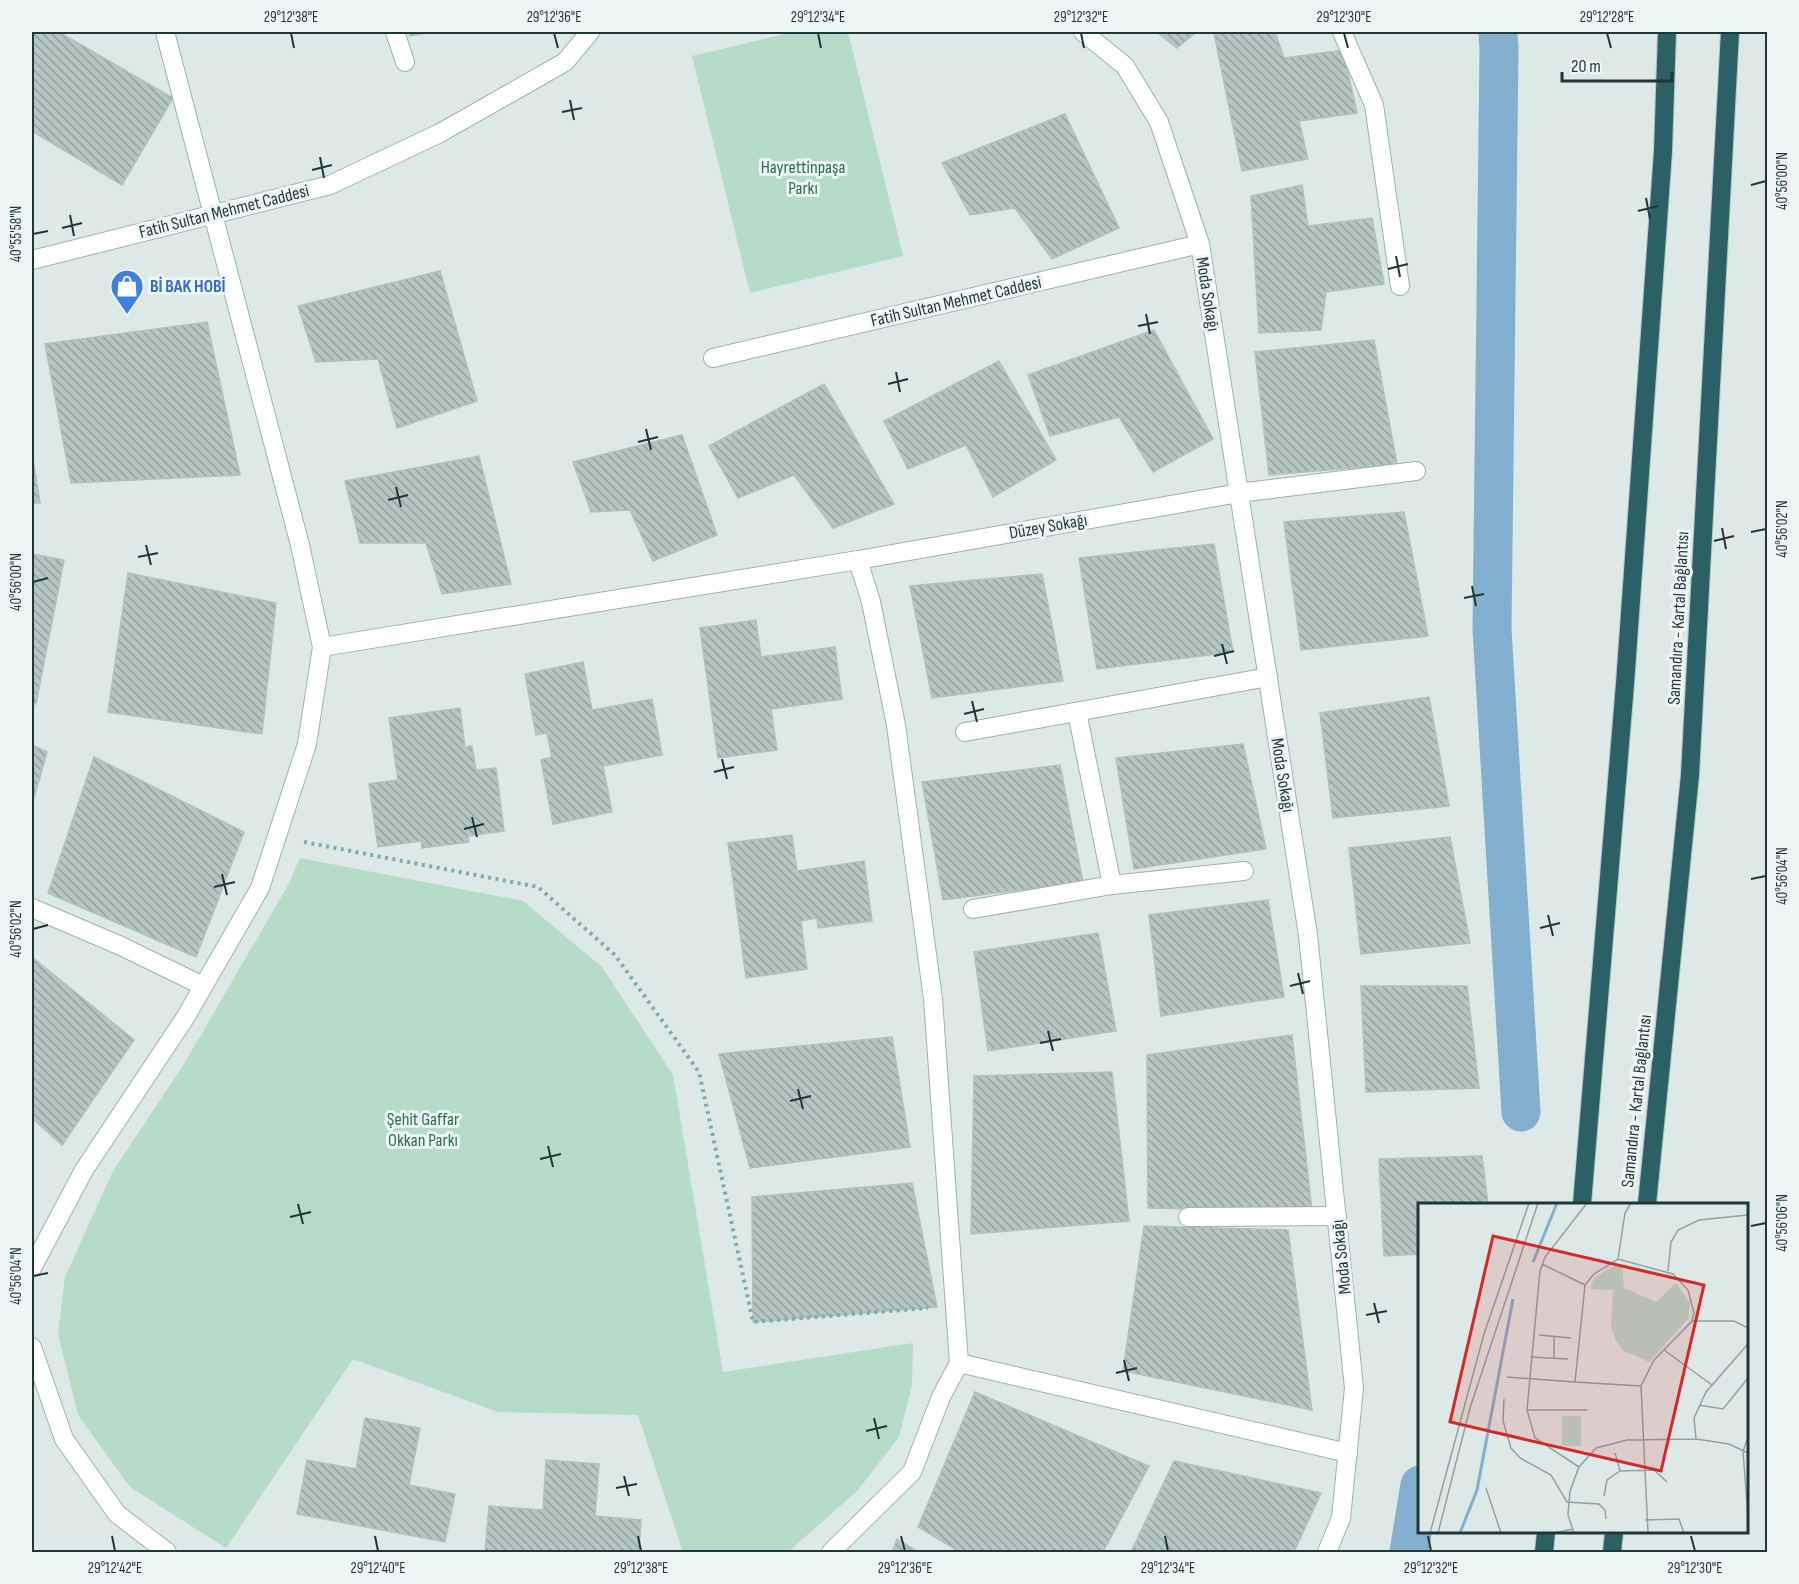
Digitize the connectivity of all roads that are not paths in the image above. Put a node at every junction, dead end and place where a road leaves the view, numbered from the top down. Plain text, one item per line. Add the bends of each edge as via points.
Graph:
1 (165, 32) edge
2 (395, 32) edge
3 (590, 32) edge
4 (1083, 32) edge
5 (1342, 32) edge
6 (1667, 32) edge
7 (1731, 32) edge
8 (405, 62) dead end
9 (212, 214) junction
10 (1200, 244) junction
11 (32, 260) edge
12 (1400, 286) dead end
13 (713, 358) dead end
14 (1416, 471) dead end
15 (1239, 493) junction
16 (858, 560) junction
17 (322, 647) junction
18 (1268, 677) junction
19 (1077, 712) junction
20 (965, 732) dead end
21 (1244, 871) dead end
22 (1112, 885) junction
23 (32, 908) edge
24 (974, 909) dead end
25 (203, 986) junction
26 (1582, 1203) edge
27 (1647, 1203) edge
28 (1337, 1216) junction
29 (1188, 1217) dead end
30 (32, 1268) edge
31 (32, 1347) edge
32 (959, 1363) junction
33 (1348, 1453) junction
34 (1546, 1533) edge
35 (1614, 1533) edge
36 (167, 1552) edge
37 (831, 1552) edge
38 (1327, 1552) edge
39 (1544, 1552) edge
40 (1612, 1552) edge

1 - 9 street
2 - 8 street
3 - 9 street, Fatih Sultan Mehmet Caddesi via 565,62 440,133 330,185
4 - 10 street, Moda Sokağı via 1125,66 1159,122
5 - 12 street via 1374,105
6 - 26 highway via 1662,163 1627,661
7 - 27 highway, Samandıra - Kartal Bağlantısı via 1690,775
9 - 11 street, Fatih Sultan Mehmet Caddesi
9 - 17 street via 300,545
10 - 13 street, Fatih Sultan Mehmet Caddesi
10 - 15 street, Moda Sokağı
14 - 15 street, Düzey Sokağı
15 - 16 street, Düzey Sokağı
15 - 18 street, Moda Sokağı
16 - 17 street, Düzey Sokağı
16 - 32 street via 871,602 896,725 933,999
17 - 25 street via 307,744 260,888
18 - 19 street
18 - 28 street, Moda Sokağı via 1308,935
19 - 20 street
19 - 22 street
21 - 22 street
22 - 24 street
23 - 25 street
25 - 30 street via 84,1170
28 - 29 street
28 - 33 street, Moda Sokağı via 1354,1388
31 - 36 street via 64,1439 117,1514
32 - 33 street
32 - 37 street via 941,1397 912,1472
33 - 38 street, Moda Sokağı via 1341,1518
34 - 39 highway
35 - 40 highway

